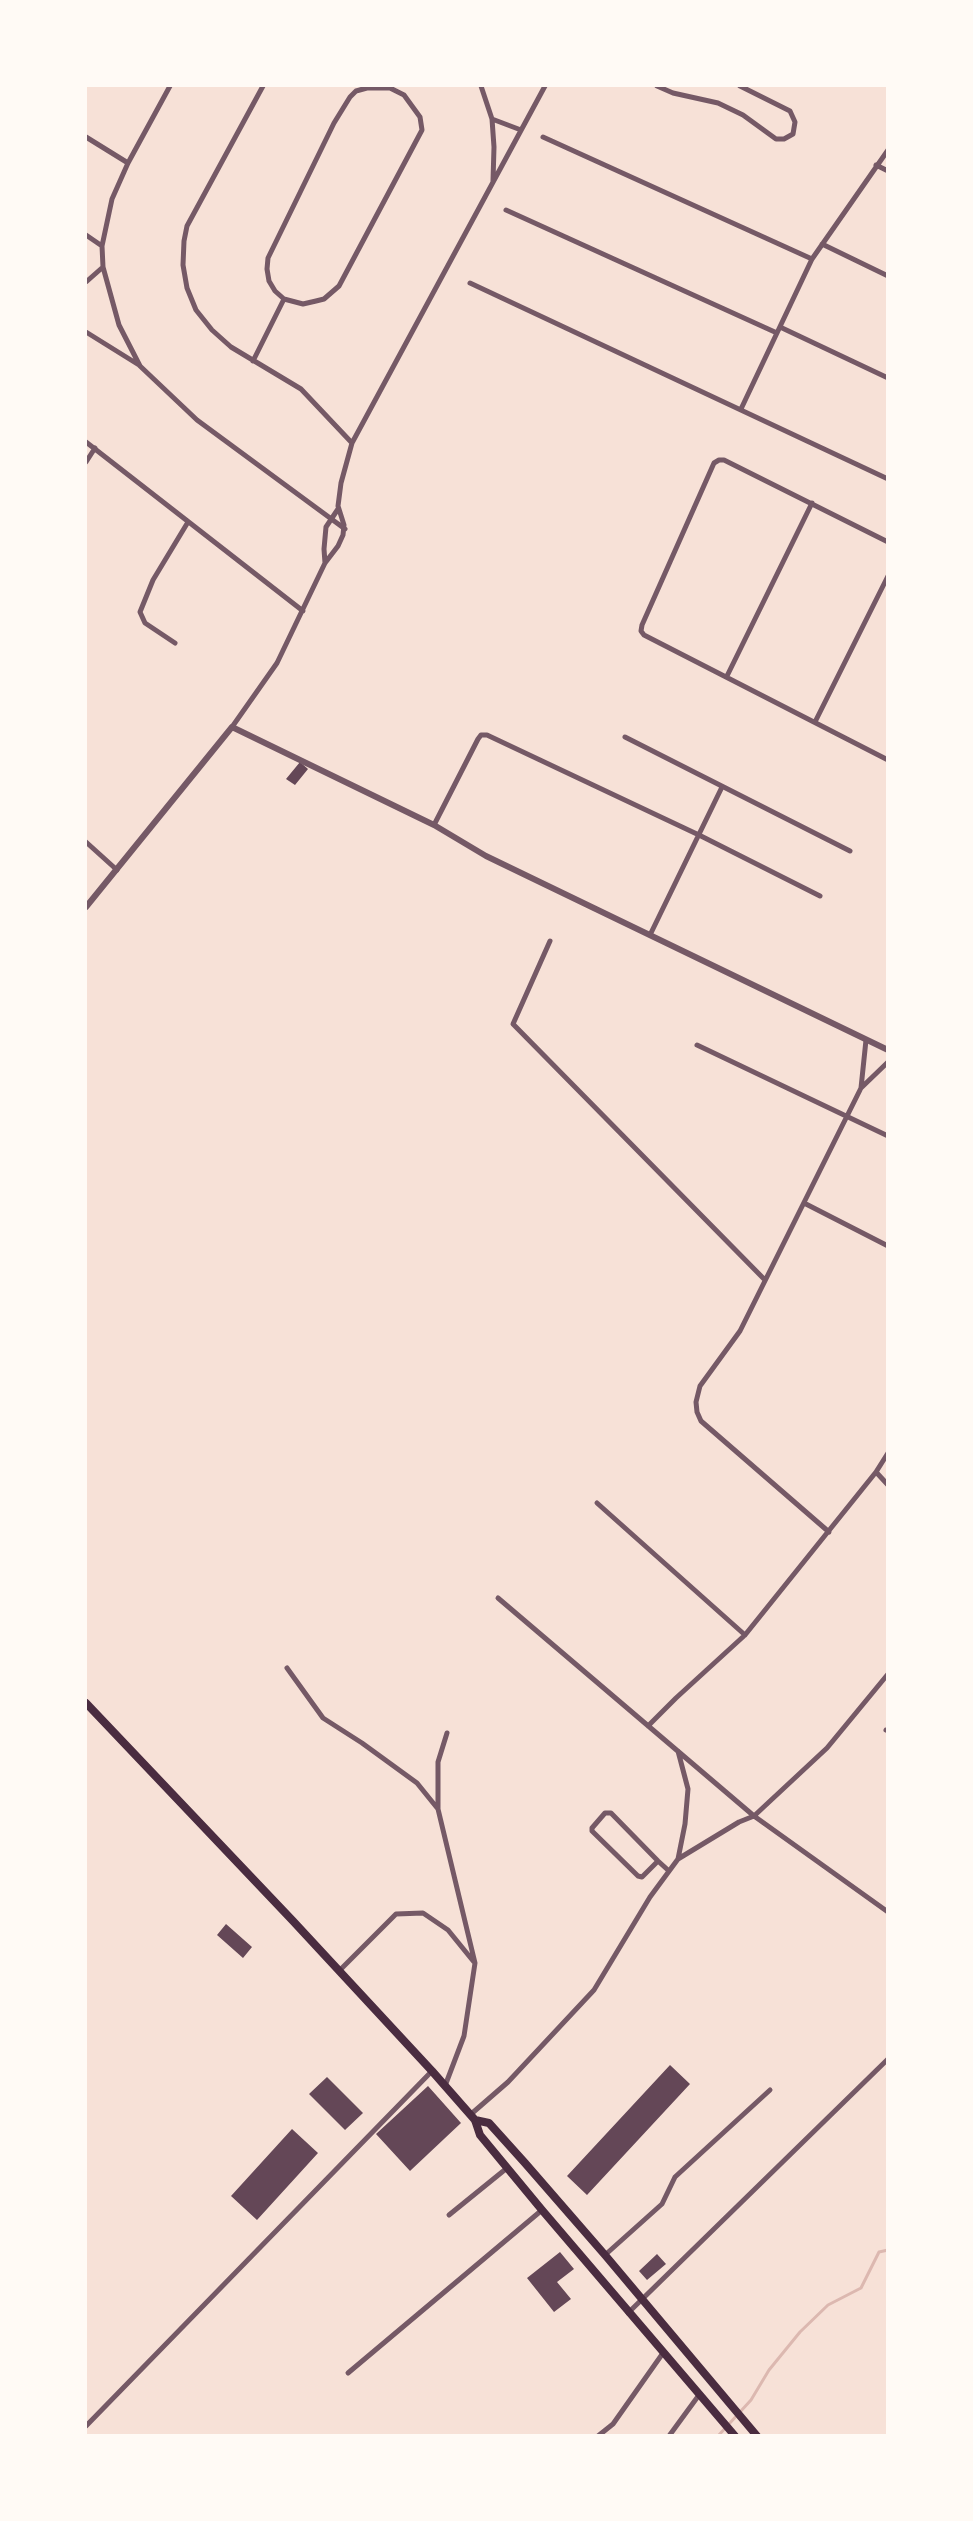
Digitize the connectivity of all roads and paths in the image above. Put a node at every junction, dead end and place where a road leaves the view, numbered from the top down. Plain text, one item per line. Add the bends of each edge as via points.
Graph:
1 (169, 86) edge
2 (263, 86) edge
3 (481, 86) edge
4 (545, 86) edge
5 (657, 86) edge
6 (740, 86) edge
7 (492, 119) junction
8 (521, 130) junction
9 (86, 137) edge
10 (543, 137) dead end
11 (888, 150) edge
12 (128, 163) junction
13 (876, 165) junction
14 (888, 171) edge
15 (492, 183) junction
16 (506, 210) dead end
17 (86, 235) edge
18 (822, 244) junction
19 (102, 246) junction
20 (812, 259) junction
21 (103, 267) junction
22 (888, 276) edge
23 (86, 282) edge
24 (470, 283) dead end
25 (284, 299) junction
26 (779, 330) junction
27 (86, 332) edge
28 (253, 361) junction
29 (140, 366) junction
30 (888, 378) edge
31 (741, 409) junction
32 (86, 442) edge
33 (352, 443) junction
34 (95, 448) junction
35 (86, 462) edge
36 (888, 479) edge
37 (812, 503) junction
38 (338, 509) junction
39 (330, 519) junction
40 (188, 522) junction
41 (345, 529) junction
42 (888, 542) edge
43 (325, 563) junction
44 (888, 576) edge
45 (303, 611) junction
46 (175, 643) dead end
47 (727, 676) junction
48 (814, 722) junction
49 (232, 727) junction
50 (625, 737) dead end
51 (888, 760) edge
52 (722, 787) junction
53 (434, 825) junction
54 (699, 835) junction
55 (86, 842) edge
56 (850, 851) dead end
57 (117, 870) junction
58 (820, 896) dead end
59 (86, 907) edge
60 (650, 936) junction
61 (550, 941) dead end
62 (866, 1040) junction
63 (697, 1045) dead end
64 (888, 1050) edge
65 (888, 1062) edge
66 (861, 1088) junction
67 (846, 1116) junction
68 (888, 1136) edge
69 (804, 1203) junction
70 (888, 1246) edge
71 (764, 1279) junction
72 (888, 1453) edge
73 (876, 1472) junction
74 (888, 1485) edge
75 (597, 1503) dead end
76 (829, 1532) junction
77 (498, 1598) dead end
78 (745, 1635) junction
79 (287, 1668) dead end
80 (888, 1674) edge
81 (87, 1708) edge
82 (648, 1726) junction
83 (447, 1733) dead end
84 (678, 1751) junction
85 (438, 1809) junction
86 (754, 1816) junction
87 (678, 1858) junction
88 (658, 1861) junction
89 (669, 1871) junction
90 (888, 1912) edge
91 (475, 1963) junction
92 (339, 1971) junction
93 (888, 2059) edge
94 (432, 2071) junction
95 (444, 2086) junction
96 (770, 2090) dead end
97 (472, 2117) junction
98 (507, 2168) junction
99 (542, 2210) junction
100 (449, 2215) dead end
101 (606, 2255) junction
102 (642, 2300) junction
103 (628, 2313) junction
104 (663, 2353) junction
105 (348, 2373) dead end
106 (699, 2395) junction
107 (86, 2426) edge
108 (598, 2436) edge
109 (669, 2436) edge
110 (735, 2436) edge
111 (757, 2436) edge

1 - 12 street
2 - 28 street via 194,210 183,249 187,288 196,310 231,347
3 - 7 street
4 - 8 street
5 - 6 street via 718,103 776,139 793,134 795,122 790,111
7 - 8 street
7 - 15 street
8 - 15 street
9 - 12 street
10 - 20 street
11 - 13 street
12 - 19 street via 112,200
13 - 14 street
13 - 18 street
15 - 33 street
16 - 26 street
17 - 19 street
18 - 20 street
18 - 22 street
19 - 21 street
20 - 26 street
21 - 23 street
21 - 29 street via 119,325
24 - 31 street
25 - 25 street via 270,281 268,258 334,123 356,91 375,87 397,91 413,106 422,130 339,286 316,301 303,304
25 - 28 street
26 - 30 street
26 - 31 street
27 - 29 street
28 - 33 street via 301,389
29 - 39 street via 197,420
31 - 36 street
32 - 34 street
33 - 38 street
34 - 35 street
34 - 40 street
37 - 42 street
37 - 47 street
37 - 47 street via 724,460 714,463 641,631
38 - 39 street
38 - 41 street
39 - 41 street
39 - 43 street via 324,536
40 - 45 street
40 - 46 street via 153,580 140,612 145,623
41 - 43 street
43 - 45 street
44 - 48 street
45 - 49 street via 277,663
47 - 48 street
48 - 51 street
49 - 53 street
49 - 57 street
50 - 52 street
52 - 54 street
52 - 56 street
53 - 54 street via 478,739 487,735
53 - 60 street via 486,856
54 - 58 street
54 - 60 street
55 - 57 street
57 - 59 street
60 - 62 street
61 - 71 street via 513,1024
62 - 64 street
62 - 66 street
63 - 67 street
65 - 66 street
66 - 67 street
67 - 68 street
67 - 69 street
69 - 70 street
69 - 71 street
71 - 76 street via 740,1331 700,1386 697,1412 701,1421
72 - 73 street
73 - 74 street
73 - 76 street
75 - 78 street
76 - 78 street
77 - 82 street
78 - 82 street
79 - 85 street via 323,1718 417,1783
80 - 86 street via 827,1748
81 - 92 main road
82 - 84 street
83 - 85 street via 438,1762
84 - 86 street
84 - 87 street via 688,1789
85 - 91 street
86 - 87 street
86 - 90 street
87 - 89 street
88 - 88 street via 608,1812 592,1828 638,1876 642,1877
88 - 89 street
89 - 97 street via 594,1990
91 - 92 street via 448,1930 423,1913 396,1914
91 - 95 street via 464,2036
92 - 94 main road
93 - 102 street
94 - 95 main road
94 - 107 street
95 - 97 main road
96 - 101 street via 675,2177 662,2204
97 - 98 main road via 480,2135
97 - 101 main road via 489,2123
98 - 99 main road
98 - 100 street
99 - 103 main road
99 - 105 street
101 - 102 main road
102 - 103 street
102 - 111 main road
103 - 104 main road
104 - 106 main road
104 - 108 street via 613,2424
106 - 109 street
106 - 110 main road

